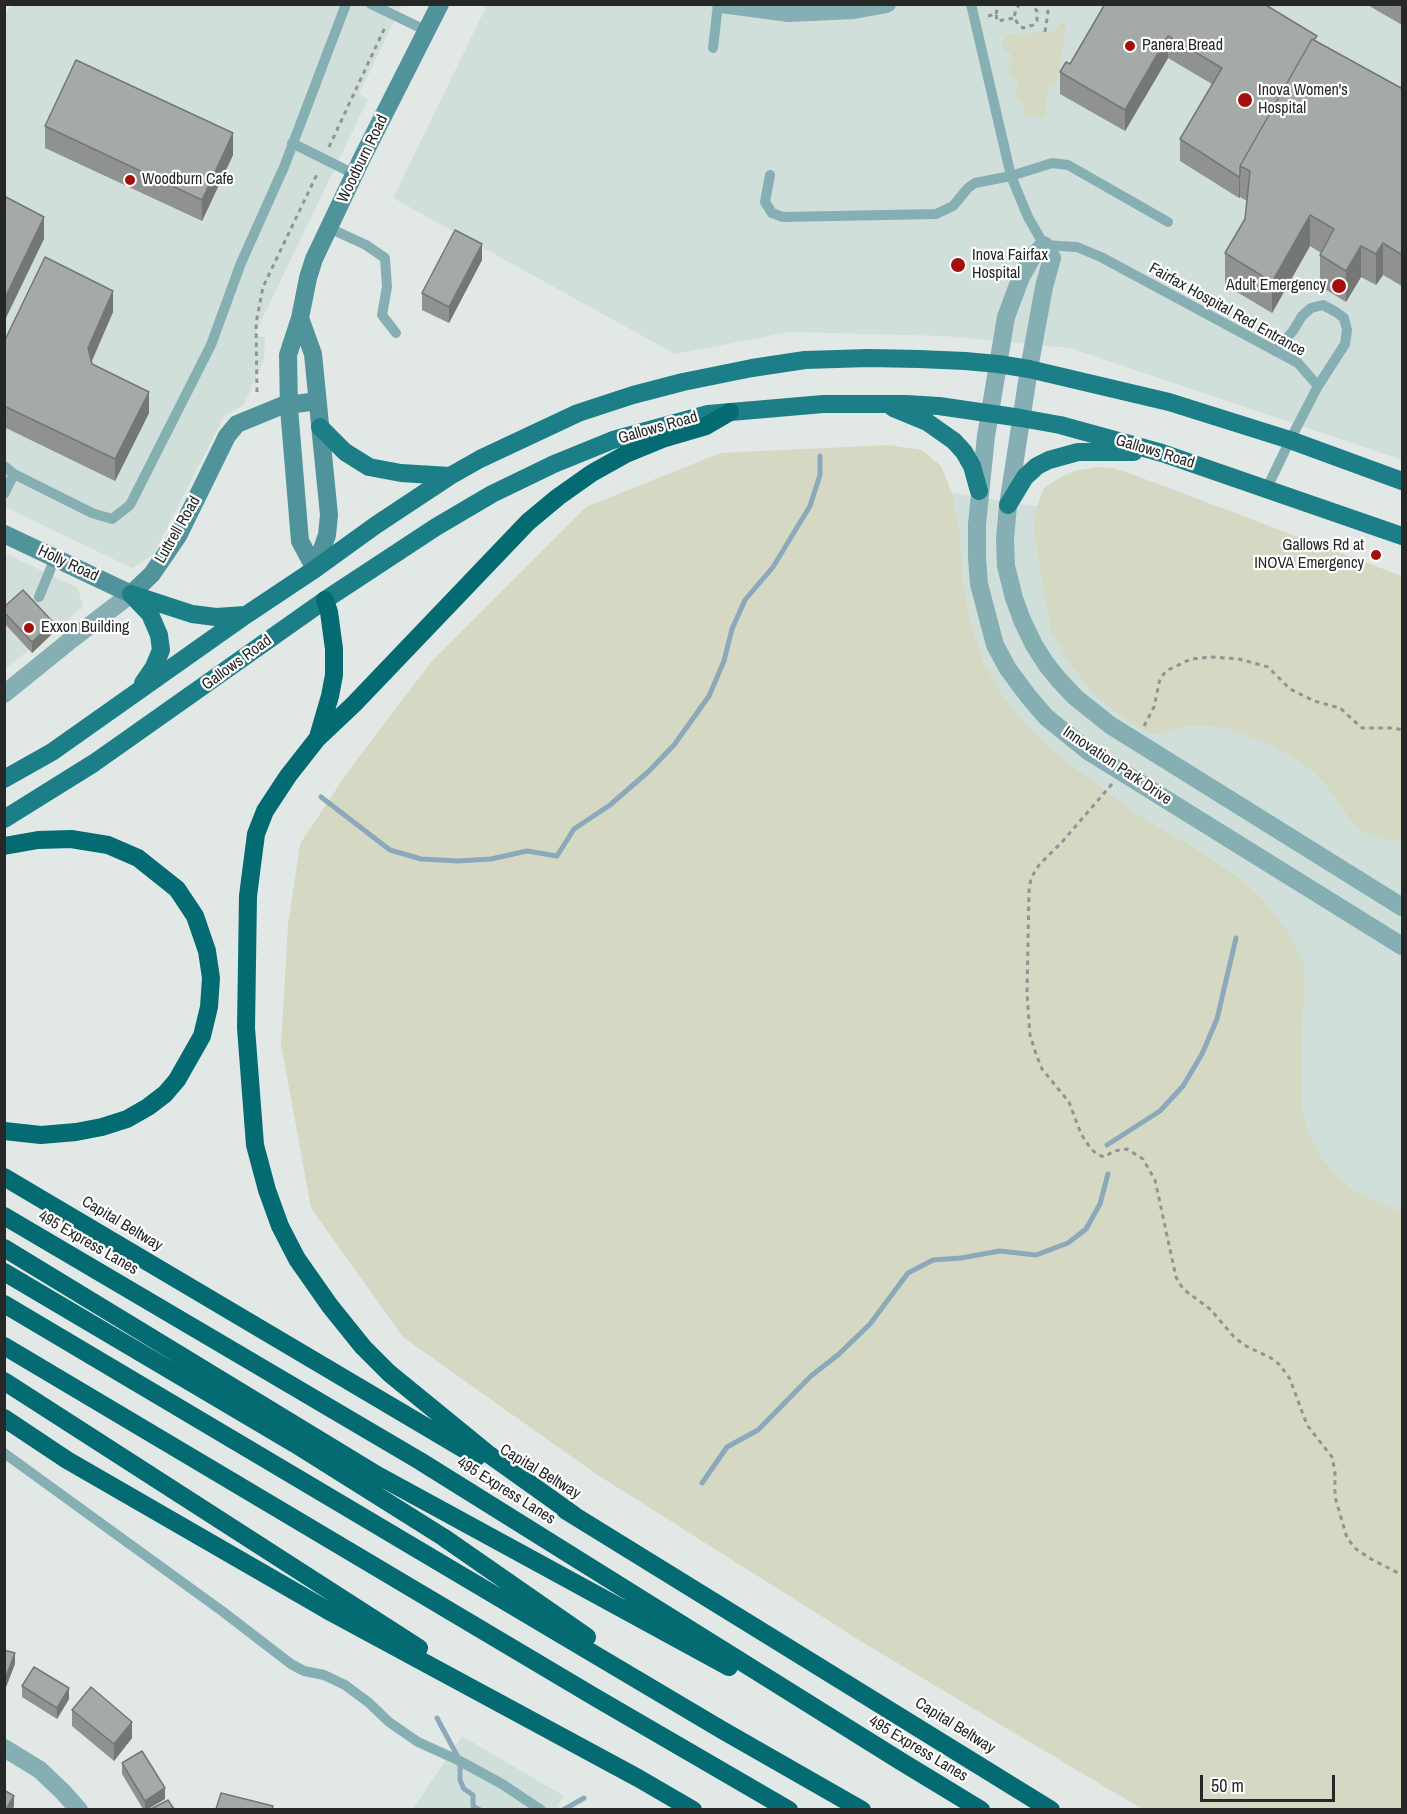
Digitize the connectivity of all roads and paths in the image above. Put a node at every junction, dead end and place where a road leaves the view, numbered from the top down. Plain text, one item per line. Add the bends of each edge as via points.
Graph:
1 (346, 4) edge
2 (371, 4) edge
3 (440, 4) edge
4 (720, 4) edge
5 (887, 4) edge
6 (971, 4) edge
7 (998, 4) edge
8 (1020, 4) edge
9 (1031, 4) edge
10 (1045, 4) edge
11 (391, 14) junction
12 (996, 14) junction
13 (1048, 14) junction
14 (1038, 16) junction
15 (974, 18) junction
16 (1014, 18) junction
17 (427, 31) junction
18 (1045, 32) dead end
19 (713, 48) dead end
20 (292, 143) junction
21 (324, 159) junction
22 (354, 174) junction
23 (770, 175) dead end
24 (1011, 176) junction
25 (1168, 222) dead end
26 (329, 228) junction
27 (1044, 245) junction
28 (300, 318) junction
29 (396, 333) dead end
30 (1275, 351) junction
31 (998, 364) junction
32 (1029, 369) junction
33 (1318, 386) junction
34 (257, 392) dead end
35 (317, 401) junction
36 (883, 404) junction
37 (290, 405) junction
38 (730, 412) junction
39 (990, 413) junction
40 (1021, 418) junction
41 (320, 427) junction
42 (1290, 440) junction
43 (1162, 453) junction
44 (4, 466) edge
45 (15, 474) junction
46 (450, 476) junction
47 (1402, 481) edge
48 (1268, 488) junction
49 (979, 491) junction
50 (4, 494) edge
51 (1008, 505) junction
52 (4, 534) edge
53 (1402, 536) edge
54 (55, 558) junction
55 (315, 570) junction
56 (130, 594) junction
57 (39, 597) dead end
58 (325, 600) junction
59 (246, 615) junction
60 (4, 694) edge
61 (130, 697) junction
62 (1402, 730) edge
63 (317, 739) junction
64 (1136, 741) junction
65 (1119, 771) junction
66 (4, 779) edge
67 (4, 819) edge
68 (4, 846) edge
69 (1402, 907) edge
70 (1402, 946) edge
71 (4, 1131) edge
72 (4, 1177) edge
73 (4, 1216) edge
74 (4, 1248) edge
75 (4, 1272) edge
76 (4, 1304) edge
77 (4, 1347) edge
78 (4, 1381) edge
79 (4, 1418) edge
80 (4, 1453) edge
81 (574, 1515) junction
82 (1402, 1575) edge
83 (541, 1726) junction
84 (722, 1730) junction
85 (4, 1748) edge
86 (902, 1762) junction
87 (79, 1809) edge
88 (541, 1809) edge
89 (693, 1809) edge
90 (789, 1809) edge
91 (862, 1809) edge
92 (981, 1809) edge
93 (1051, 1809) edge

1 - 20 lane
2 - 11 lane
3 - 17 street, Woodburn Road
4 - 5 street via 789,13
4 - 19 lane
6 - 15 lane
7 - 12 path
8 - 16 path
9 - 14 path
10 - 13 path
11 - 17 lane
11 - 21 path
12 - 15 path
12 - 16 path via 997,21
13 - 14 path
13 - 18 path
14 - 16 path via 1037,21 1023,28
15 - 24 lane
17 - 22 street, Woodburn Road
20 - 21 lane
20 - 45 lane via 211,345 130,505 112,519
21 - 22 lane
21 - 34 path via 263,287 256,323
22 - 26 street, Woodburn Road
23 - 24 lane via 765,202 772,213 783,218 936,214 953,206 975,183
24 - 25 lane via 1052,163 1068,165
24 - 27 lane
26 - 28 street, Woodburn Road via 314,259
26 - 29 lane via 385,258 387,286 382,315
27 - 30 lane, Fairfax Hospital Red Entrance via 1077,247 1101,256
27 - 31 street, Innovation Park Drive via 1033,256 1017,286 1006,317
27 - 32 street, Innovation Park Drive via 1052,258
28 - 35 street via 313,354
28 - 37 street, Woodburn Road via 288,356
30 - 33 lane, Fairfax Hospital Red Entrance via 1298,363
30 - 33 lane via 1311,308 1323,305 1344,318 1345,344
31 - 32 main road, Gallows Road
31 - 39 street, Innovation Park Drive
31 - 46 main road, Gallows Road via 868,358 805,360 729,372 633,394 578,413
32 - 40 street, Innovation Park Drive
32 - 42 main road, Gallows Road via 1169,402
33 - 42 lane
35 - 37 street, Luttrell Road
35 - 41 street
36 - 38 main road, Gallows Road via 823,404
36 - 39 main road, Gallows Road
36 - 49 main road via 927,422 954,441 972,466
37 - 55 street, Woodburn Road via 300,541
37 - 56 street, Luttrell Road via 237,424 227,436 178,536 152,574
38 - 58 main road, Gallows Road via 689,418 613,440 554,464 446,521
38 - 63 highway via 706,426 626,454 558,497 528,522
39 - 40 main road, Gallows Road
39 - 49 street, Innovation Park Drive
40 - 43 main road, Gallows Road
40 - 51 street, Innovation Park Drive
41 - 46 main road via 345,452 369,467 402,474
41 - 55 street via 329,515
42 - 47 main road, Gallows Road
42 - 48 lane
43 - 48 main road, Gallows Road
43 - 51 main road via 1102,451 1064,455 1036,466
44 - 45 lane
45 - 50 lane
46 - 55 main road, Gallows Road
48 - 53 main road, Gallows Road
49 - 65 street, Innovation Park Drive via 979,584 995,645 1008,669 1046,717
51 - 64 street, Innovation Park Drive via 1006,566 1034,645 1075,697
52 - 54 street, Holly Road
54 - 56 street, Holly Road
54 - 57 lane
55 - 58 main road, Woodburn Road
55 - 59 main road, Gallows Road
56 - 59 main road via 192,614
56 - 60 street, Luttrell Road via 67,632 23,670
56 - 61 main road via 150,614 161,650 146,680
58 - 63 highway via 334,649 334,675
58 - 67 main road, Gallows Road via 94,763
59 - 61 main road, Gallows Road
61 - 66 main road, Gallows Road via 52,752
62 - 64 path via 1362,728 1340,708 1290,689 1268,667 1213,657 1191,659 1166,670 1154,707
63 - 81 highway via 266,811 256,834 248,896 246,1028 250,1096 255,1145 267,1190 297,1259 363,1347 450,1424
64 - 69 street, Innovation Park Drive
65 - 70 street, Innovation Park Drive
65 - 82 path via 1102,797 1031,878 1027,993 1030,1035 1036,1054 1042,1069 1069,1102 1091,1149 1104,1156 1127,1149 1143,1159 1155,1180 1176,1277 1183,1289 1210,1309 1235,1338 1280,1365 1290,1379 1307,1425 1332,1457 1335,1497 1347,1538 1356,1549
68 - 71 highway via 71,839 108,845 138,858 177,889 195,916 211,978 202,1036 177,1080 148,1107 127,1119 76,1132 40,1135
72 - 81 highway, Capital Beltway
73 - 86 highway, 495 Express Lanes via 420,1461
74 - 86 highway via 377,1475
75 - 84 highway via 295,1444 443,1538
76 - 84 highway
77 - 90 highway
78 - 83 highway
79 - 83 highway via 67,1460 211,1544
80 - 88 lane via 291,1664 345,1685 418,1742
81 - 93 highway, Capital Beltway
83 - 89 highway
84 - 91 highway
85 - 87 street via 39,1770
86 - 92 highway, 495 Express Lanes

